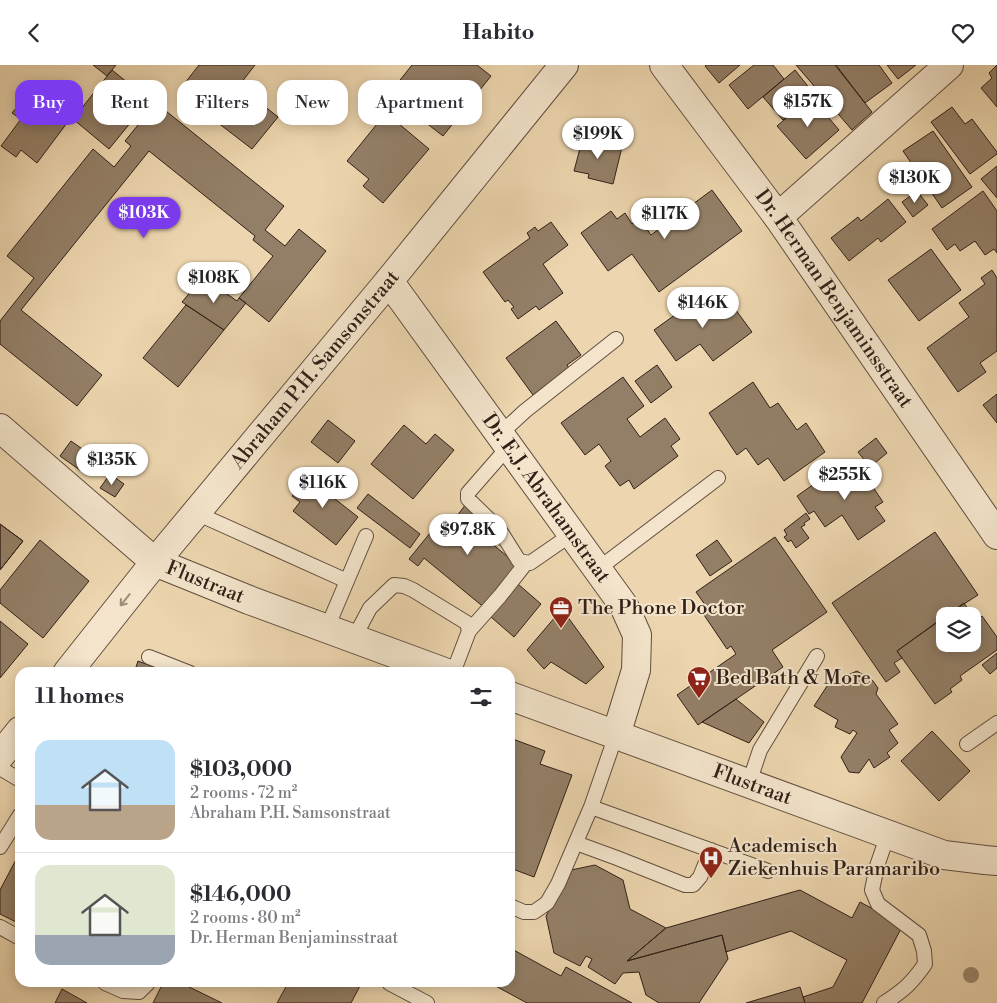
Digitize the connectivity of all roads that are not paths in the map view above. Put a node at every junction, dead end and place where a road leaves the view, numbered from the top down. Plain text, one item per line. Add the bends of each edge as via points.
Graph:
1 (564, 65) edge
2 (664, 65) edge
3 (949, 65) edge
4 (778, 217) junction
5 (389, 281) junction
6 (616, 339) dead end
7 (0, 428) edge
8 (505, 440) junction
9 (718, 478) dead end
10 (196, 513) junction
11 (572, 534) junction
12 (997, 535) edge
13 (366, 536) dead end
14 (155, 562) junction
15 (526, 563) junction
16 (598, 569) junction
17 (347, 581) junction
18 (327, 628) junction
19 (469, 631) junction
20 (354, 638) junction
21 (818, 656) dead end
22 (149, 657) dead end
23 (71, 667) edge
24 (175, 667) edge
25 (428, 667) edge
26 (441, 667) edge
27 (515, 698) edge
28 (997, 723) edge
29 (616, 735) junction
30 (15, 737) edge
31 (967, 744) dead end
32 (0, 755) edge
33 (0, 768) edge
34 (15, 777) edge
35 (749, 783) junction
36 (591, 807) junction
37 (15, 823) edge
38 (888, 834) junction
39 (576, 843) junction
40 (0, 847) edge
41 (711, 850) junction
42 (997, 861) edge
43 (768, 871) dead end
44 (515, 908) edge
45 (0, 927) edge
46 (15, 935) edge
47 (114, 987) edge
48 (144, 987) edge
49 (397, 987) edge
50 (427, 1003) edge
51 (884, 1003) edge

1 - 5 street, Abraham P.H. Samsonstraat
2 - 4 street, Dr. Herman Benjaminsstraat
3 - 4 street
4 - 12 street, Dr. Herman Benjaminsstraat
5 - 8 street, Dr. E.J. Abrahamstraat
5 - 10 street, Abraham P.H. Samsonstraat
6 - 8 lane via 525,411
7 - 14 street, Flustraat
8 - 11 street, Dr. E.J. Abrahamstraat
8 - 15 lane via 467,497 499,529 519,561
9 - 16 lane
10 - 14 street, Abraham P.H. Samsonstraat
10 - 17 lane
11 - 15 lane
11 - 16 street, Dr. E.J. Abrahamstraat
13 - 17 lane
14 - 18 street, Flustraat
14 -> 23 street, Abraham P.H. Samsonstraat
15 - 19 lane
16 - 29 street, Dr. E.J. Abrahamstraat via 624,606 638,635 636,670
17 - 18 lane
18 - 20 street, Flustraat
19 - 20 lane via 467,623 460,618 414,590 394,585 370,609
19 - 26 lane
20 - 25 street, Flustraat
21 - 35 lane via 760,749
22 - 24 lane
27 - 29 street, Flustraat
28 - 31 lane
29 - 35 street, Flustraat
29 - 36 lane
30 - 32 street
33 - 34 lane
35 - 38 street, Flustraat
36 - 39 lane
36 - 41 lane
37 - 40 lane
38 - 42 street, Flustraat via 944,855
38 - 51 lane via 872,890 878,904 919,935 925,964 900,993
39 - 41 lane via 685,885 693,885 700,877
39 - 44 lane via 547,903 534,912
41 - 43 lane
45 - 46 lane
47 - 48 lane via 139,992
49 - 50 lane

